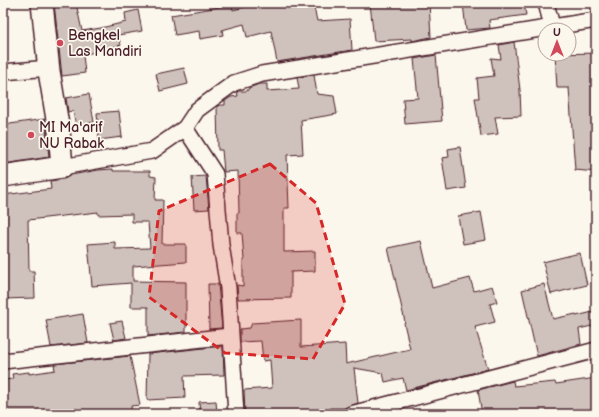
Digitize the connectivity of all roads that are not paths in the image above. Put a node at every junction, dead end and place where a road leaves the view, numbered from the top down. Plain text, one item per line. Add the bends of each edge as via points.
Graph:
1 (42, 3) edge
2 (546, 3) edge
3 (596, 20) edge
4 (551, 22) edge
5 (577, 23) edge
6 (537, 28) edge
7 (49, 68) junction
8 (3, 72) edge
9 (185, 128) junction
10 (62, 167) junction
11 (3, 176) edge
12 (230, 336) junction
13 (596, 350) edge
14 (3, 360) edge
15 (236, 414) edge
16 (351, 414) edge

1 - 7 street
2 - 4 street
3 - 5 street
6 - 9 street via 262,74 234,83 197,110
7 - 8 street
7 - 10 street
9 - 10 street via 152,151
9 - 12 street via 215,174 221,245 228,288
10 - 11 street
12 - 14 street
12 - 15 street
13 - 16 street

